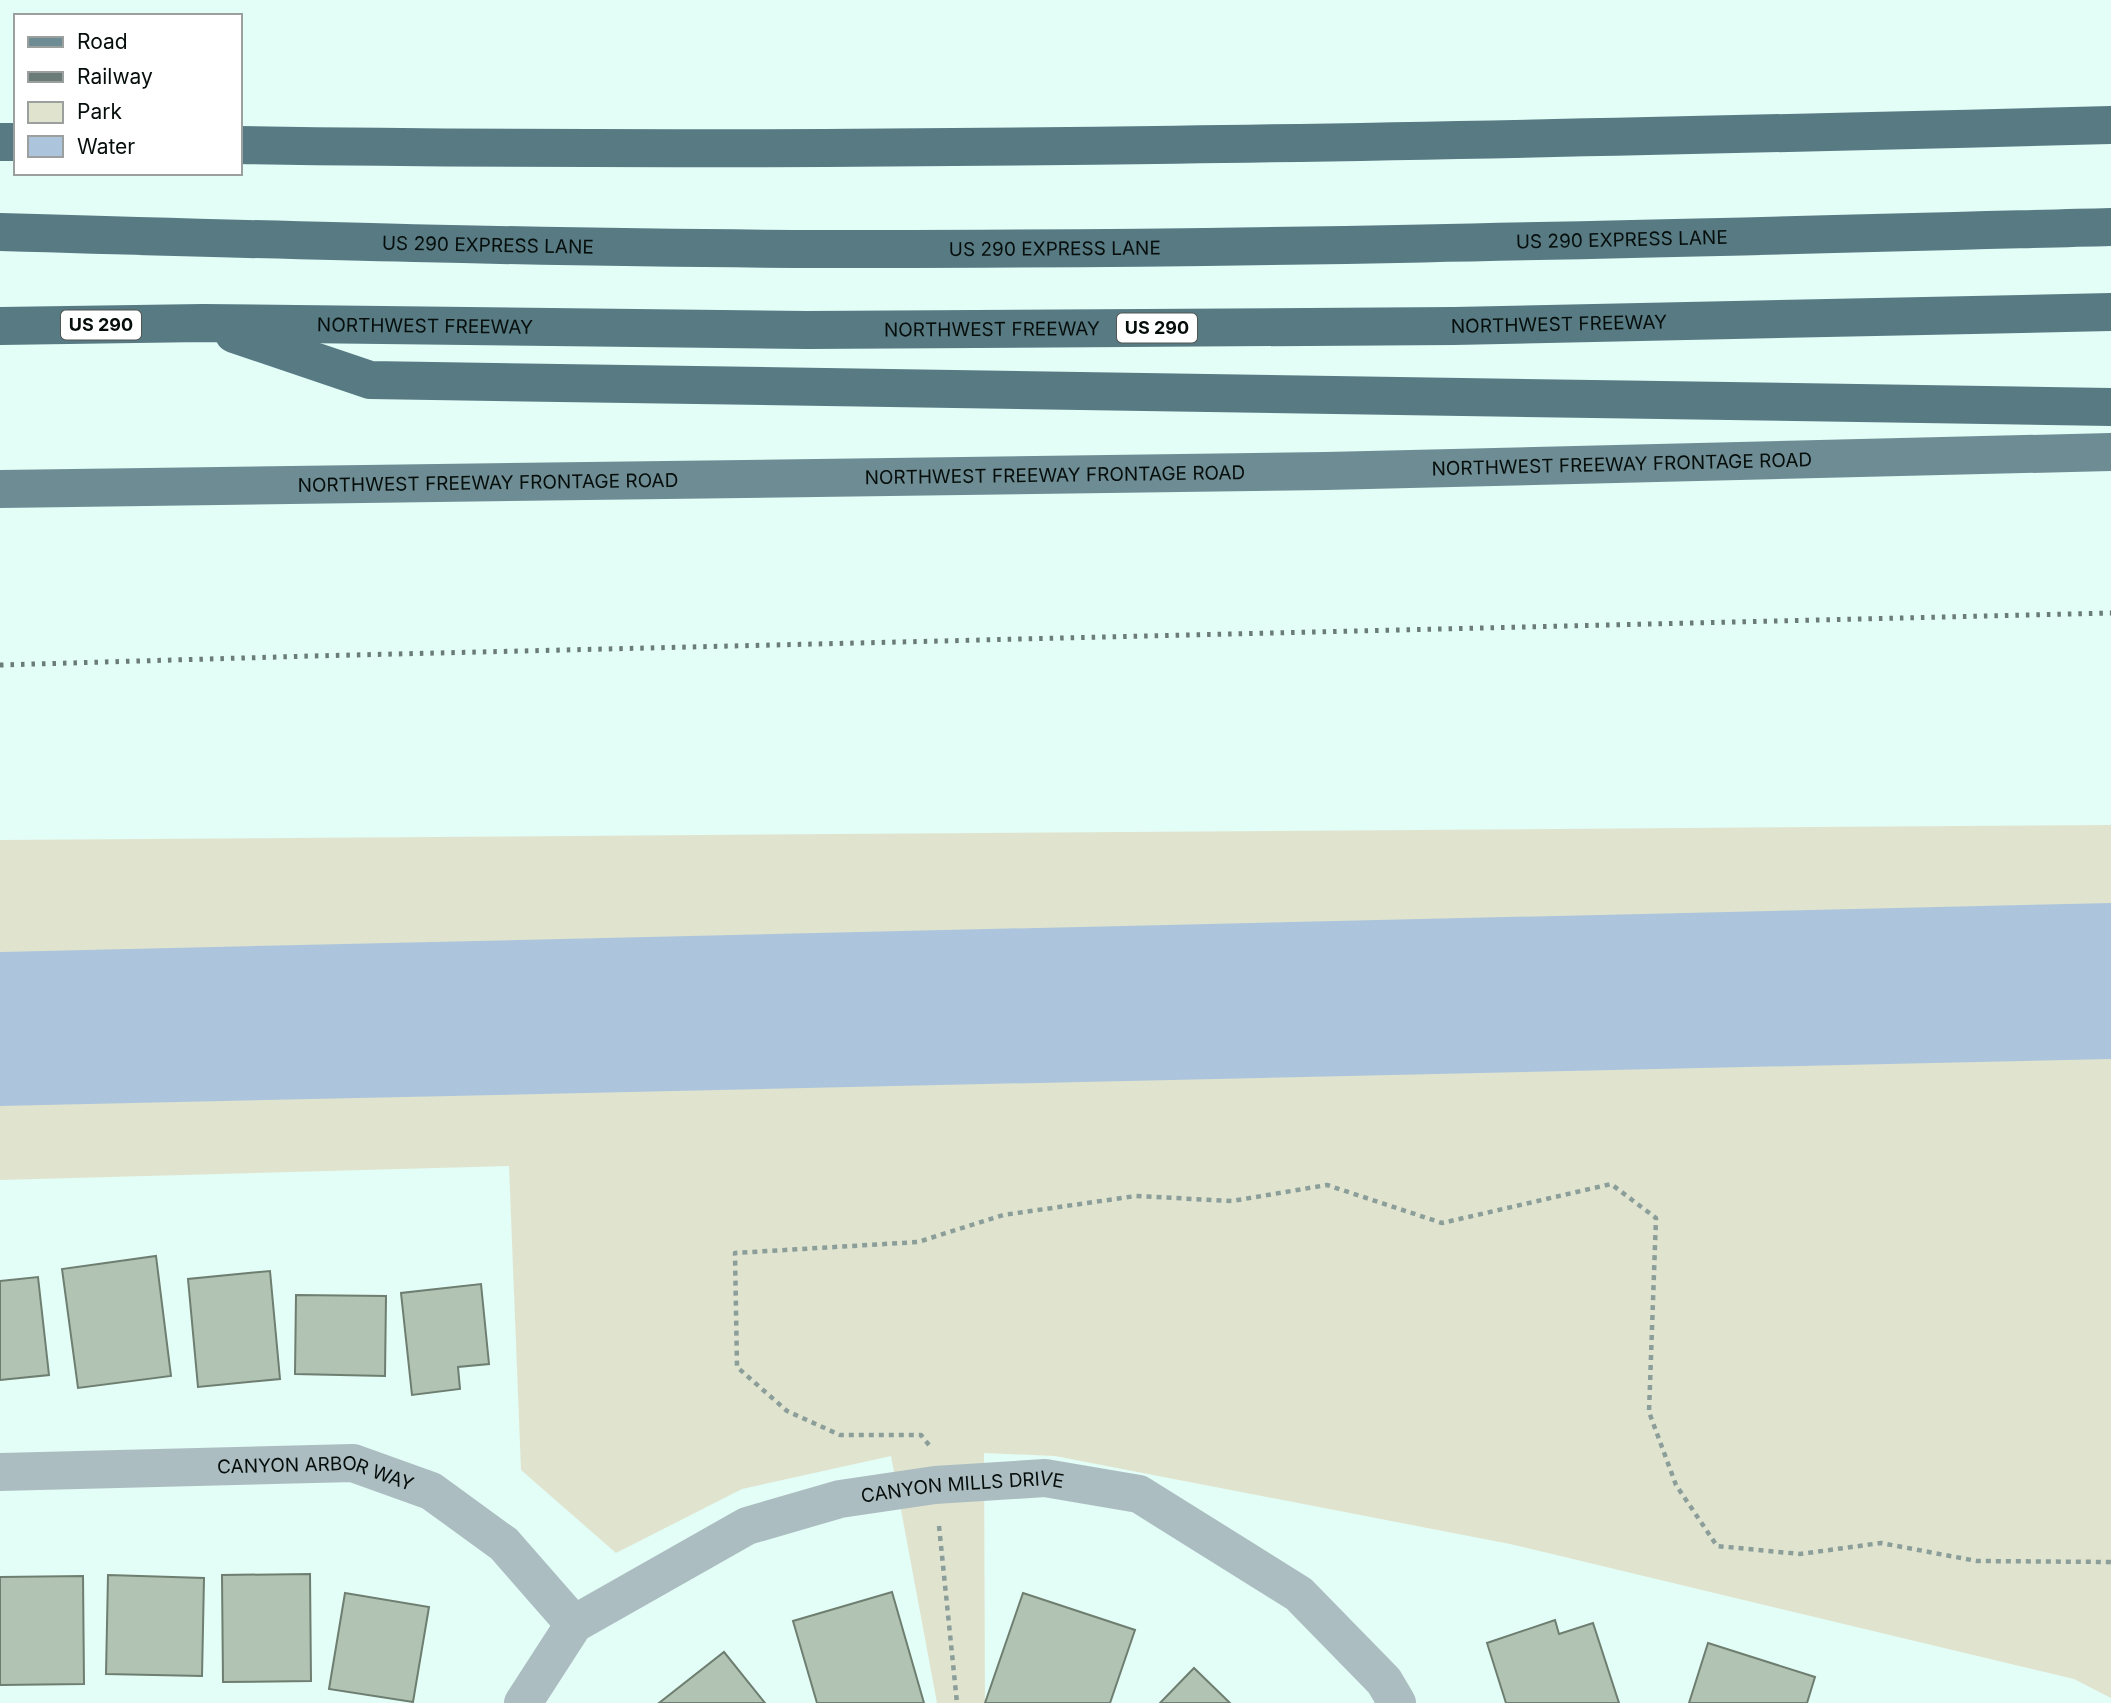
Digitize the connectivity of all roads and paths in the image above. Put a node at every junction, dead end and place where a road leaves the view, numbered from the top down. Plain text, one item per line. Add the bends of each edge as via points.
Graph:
1 (2111, 125) edge
2 (242, 145) edge
3 (2111, 227) edge
4 (0, 232) edge
5 (2111, 312) edge
6 (203, 323) junction
7 (0, 326) edge
8 (2111, 407) edge
9 (2111, 452) edge
10 (0, 489) edge
11 (0, 1472) edge
12 (935, 1485) junction
13 (2111, 1562) edge
14 (574, 1624) junction
15 (523, 1703) edge
16 (957, 1703) edge
17 (1397, 1703) edge

1 - 2 highway via 1028,147
3 - 4 highway, US 290 EXPRESS LANE via 1402,245 840,248
5 - 6 highway, NORTHWEST FREEWAY / US 290 via 1358,327 807,330
6 - 7 highway, NORTHWEST FREEWAY / US 290
6 - 8 highway via 370,380
9 - 10 main road, NORTHWEST FREEWAY FRONTAGE ROAD via 1326,471
11 - 14 street, CANYON ARBOR WAY via 353,1463 431,1491 504,1544
12 - 13 path via 932,1448 921,1434 840,1434 787,1411 737,1367 735,1253 918,1242 1003,1215 1136,1196 1232,1201 1327,1185 1442,1223 1611,1184 1656,1218 1649,1412 1676,1485 1717,1546 1800,1554 1881,1543 1977,1561
12 - 14 street, CANYON MILLS DRIVE via 839,1499 747,1525
12 - 16 path
12 - 17 street, CANYON MILLS DRIVE via 1045,1478 1139,1494 1299,1594 1384,1681
14 - 15 street, CANYON MILLS DRIVE

